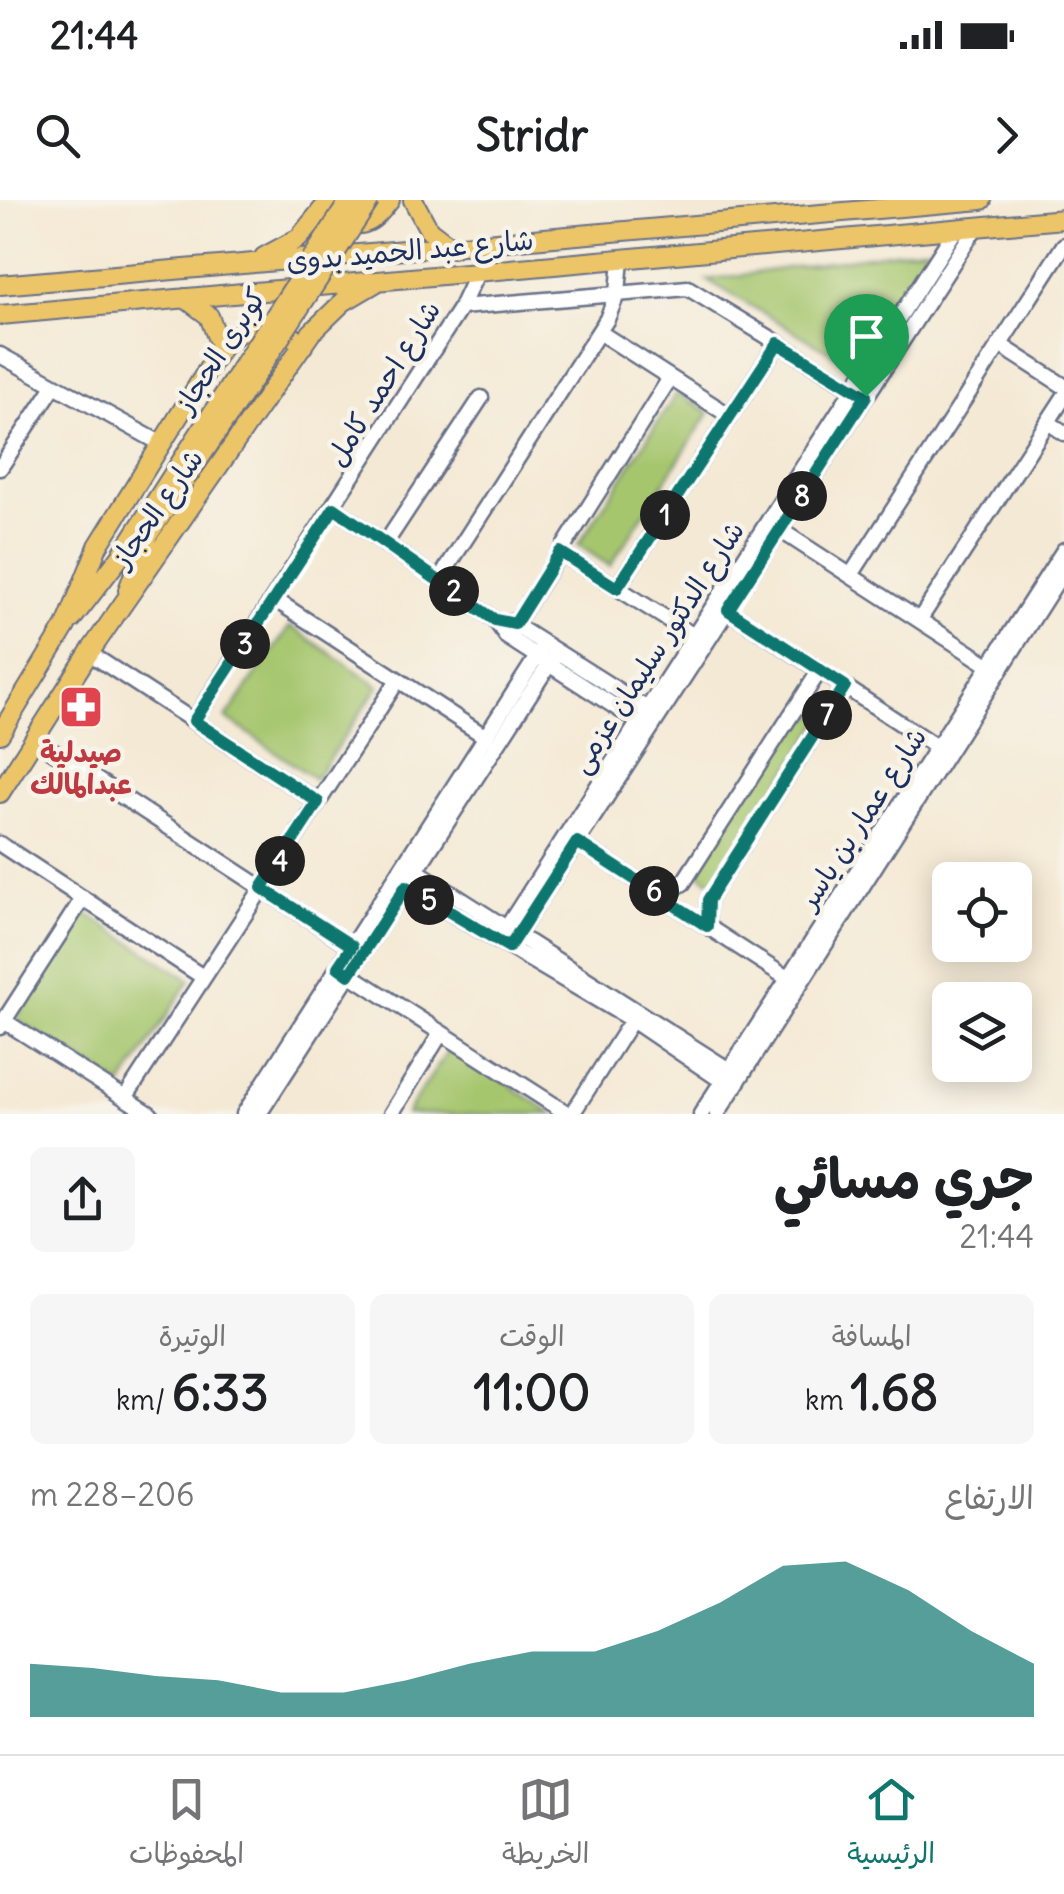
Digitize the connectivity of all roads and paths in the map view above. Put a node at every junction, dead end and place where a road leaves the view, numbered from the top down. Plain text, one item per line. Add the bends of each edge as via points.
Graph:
1 (331, 200) edge
2 (350, 200) edge
3 (370, 200) edge
4 (390, 200) edge
5 (413, 200) edge
6 (982, 200) edge
7 (939, 202) edge
8 (865, 206) edge
9 (1064, 218) edge
10 (976, 227) junction
11 (956, 229) junction
12 (1064, 246) edge
13 (454, 248) junction
14 (621, 260) junction
15 (250, 262) junction
16 (478, 270) junction
17 (386, 278) junction
18 (0, 285) edge
19 (618, 292) junction
20 (185, 298) junction
21 (462, 308) junction
22 (0, 315) edge
23 (599, 332) junction
24 (778, 343) junction
25 (1000, 345) junction
26 (303, 346) junction
27 (221, 348) junction
28 (0, 355) edge
29 (252, 366) junction
30 (670, 378) junction
31 (54, 386) junction
32 (1064, 386) edge
33 (860, 393) junction
34 (1064, 397) edge
35 (481, 398) dead end
36 (730, 416) junction
37 (1048, 422) junction
38 (1064, 433) edge
39 (162, 444) junction
40 (3, 460) edge
41 (334, 508) junction
42 (780, 530) junction
43 (386, 544) junction
44 (1064, 550) edge
45 (560, 552) junction
46 (1064, 570) edge
47 (851, 575) junction
48 (438, 580) junction
49 (617, 588) junction
50 (274, 599) junction
51 (126, 600) junction
52 (728, 610) junction
53 (920, 619) junction
54 (66, 626) junction
55 (511, 631) junction
56 (694, 636) junction
57 (90, 653) junction
58 (547, 654) junction
59 (990, 666) junction
60 (820, 670) junction
61 (398, 680) junction
62 (845, 686) junction
63 (649, 719) junction
64 (194, 721) junction
65 (0, 734) edge
66 (486, 737) junction
67 (34, 739) junction
68 (938, 748) junction
69 (0, 793) edge
70 (318, 802) junction
71 (577, 842) junction
72 (0, 844) edge
73 (411, 867) junction
74 (400, 883) junction
75 (262, 888) junction
76 (662, 896) junction
77 (83, 898) junction
78 (707, 926) junction
79 (512, 930) junction
80 (503, 944) junction
81 (352, 946) junction
82 (344, 971) junction
83 (203, 977) junction
84 (788, 978) junction
85 (632, 1020) junction
86 (2, 1024) edge
87 (441, 1034) junction
88 (726, 1075) junction
89 (124, 1098) junction
90 (150, 1114) edge
91 (244, 1114) edge
92 (260, 1114) edge
93 (391, 1114) edge
94 (570, 1114) edge
95 (701, 1114) edge
96 (717, 1114) edge

1 - 4 main road via 342,220 359,225 376,218
1 - 15 main road via 300,238
2 - 29 main road, كوبرى الحجاز, bridge
3 - 29 main road, كوبرى الحجاز, bridge
5 - 13 main road via 429,230
6 - 7 main road, شارع عبد الحميد بدوى
7 - 8 main road, شارع عبد الحميد بدوى
8 - 13 main road, شارع عبد الحميد بدوى
9 - 10 main road, شارع عبد الحميد بدوى
10 - 11 main road, شارع عبد الحميد بدوى
10 - 33 street, شارع الدكتور سليمان عزمى
11 - 14 main road, شارع عبد الحميد بدوى
11 - 33 street, شارع الدكتور سليمان عزمى
12 - 25 street
13 - 15 main road, شارع عبد الحميد بدوى
14 - 16 main road, شارع عبد الحميد بدوى
14 - 19 street
15 - 18 main road, شارع عبد الحميد بدوى
16 - 17 main road, شارع عبد الحميد بدوى
16 - 21 street, شارع احمد كامل
17 - 20 main road, شارع عبد الحميد بدوى
17 - 26 main road, شارع الحجاز via 331,312
19 - 21 street
19 - 23 street
19 - 24 street via 688,288
20 - 22 main road, شارع عبد الحميد بدوى
20 - 27 main road via 209,316
21 - 41 street, شارع احمد كامل
23 - 30 street
23 - 48 street
24 - 33 street
24 - 36 street
25 - 32 street
25 - 47 street
26 - 27 main road via 289,333 261,326 243,330
26 - 51 main road, شارع الحجاز
27 - 39 main road, شارع الحجاز
28 - 31 street
29 - 51 main road, كوبرى الحجاز via 148,535
29 - 54 main road, كوبرى الحجاز
30 - 36 street
30 - 45 street
31 - 39 street
31 - 40 street
33 - 42 street, شارع الدكتور سليمان عزمى
33 - 56 street, شارع الدكتور سليمان عزمى
34 - 37 street
35 - 43 street
36 - 49 street
37 - 38 street
37 - 53 street
39 - 54 main road, شارع الحجاز via 98,546
41 - 43 street
41 - 50 street, شارع احمد كامل
42 - 47 street
42 - 52 street, شارع الدكتور سليمان عزمى
43 - 48 street
44 - 59 street, شارع عمار بن ياسر
45 - 49 street
45 - 55 street
46 - 96 street, شارع عمار بن ياسر
47 - 53 street
48 - 55 street
49 - 56 street
50 - 61 street
50 - 64 street, شارع احمد كامل
51 - 57 main road, شارع الحجاز
52 - 60 street
52 - 63 street, شارع الدكتور سليمان عزمى
53 - 59 street
54 - 65 main road, شارع الحجاز
55 - 58 street
56 - 63 street, شارع الدكتور سليمان عزمى
57 - 64 street
57 - 67 main road, شارع الحجاز
58 - 63 street
58 - 66 street
58 - 73 street
59 - 68 street, شارع عمار بن ياسر
60 - 62 street
60 - 76 street via 683,883
61 - 66 street
61 - 70 street
62 - 68 street
62 - 78 street via 708,900
63 - 71 street, شارع الدكتور سليمان عزمى
63 - 79 street, شارع الدكتور سليمان عزمى
64 - 70 street
66 - 73 street
67 - 69 main road, شارع الحجاز
67 - 75 street
68 - 84 street, شارع عمار بن ياسر
70 - 75 street
71 - 76 street
71 - 79 street, شارع الدكتور سليمان عزمى
72 - 77 street
73 - 74 street
73 - 79 street
74 - 80 street
74 - 81 street
74 - 82 street
75 - 81 street
75 - 83 street
76 - 78 street
77 - 83 street
77 - 86 street
78 - 84 street
79 - 80 street, شارع الدكتور سليمان عزمى
79 - 88 street
80 - 85 street
81 - 82 street
82 - 87 street
82 - 91 street
82 - 92 street
83 - 89 street
84 - 88 street, شارع عمار بن ياسر
85 - 88 street
85 - 94 street
86 - 89 street
87 - 93 street
87 - 94 street
88 - 95 street, شارع عمار بن ياسر
89 - 90 street

